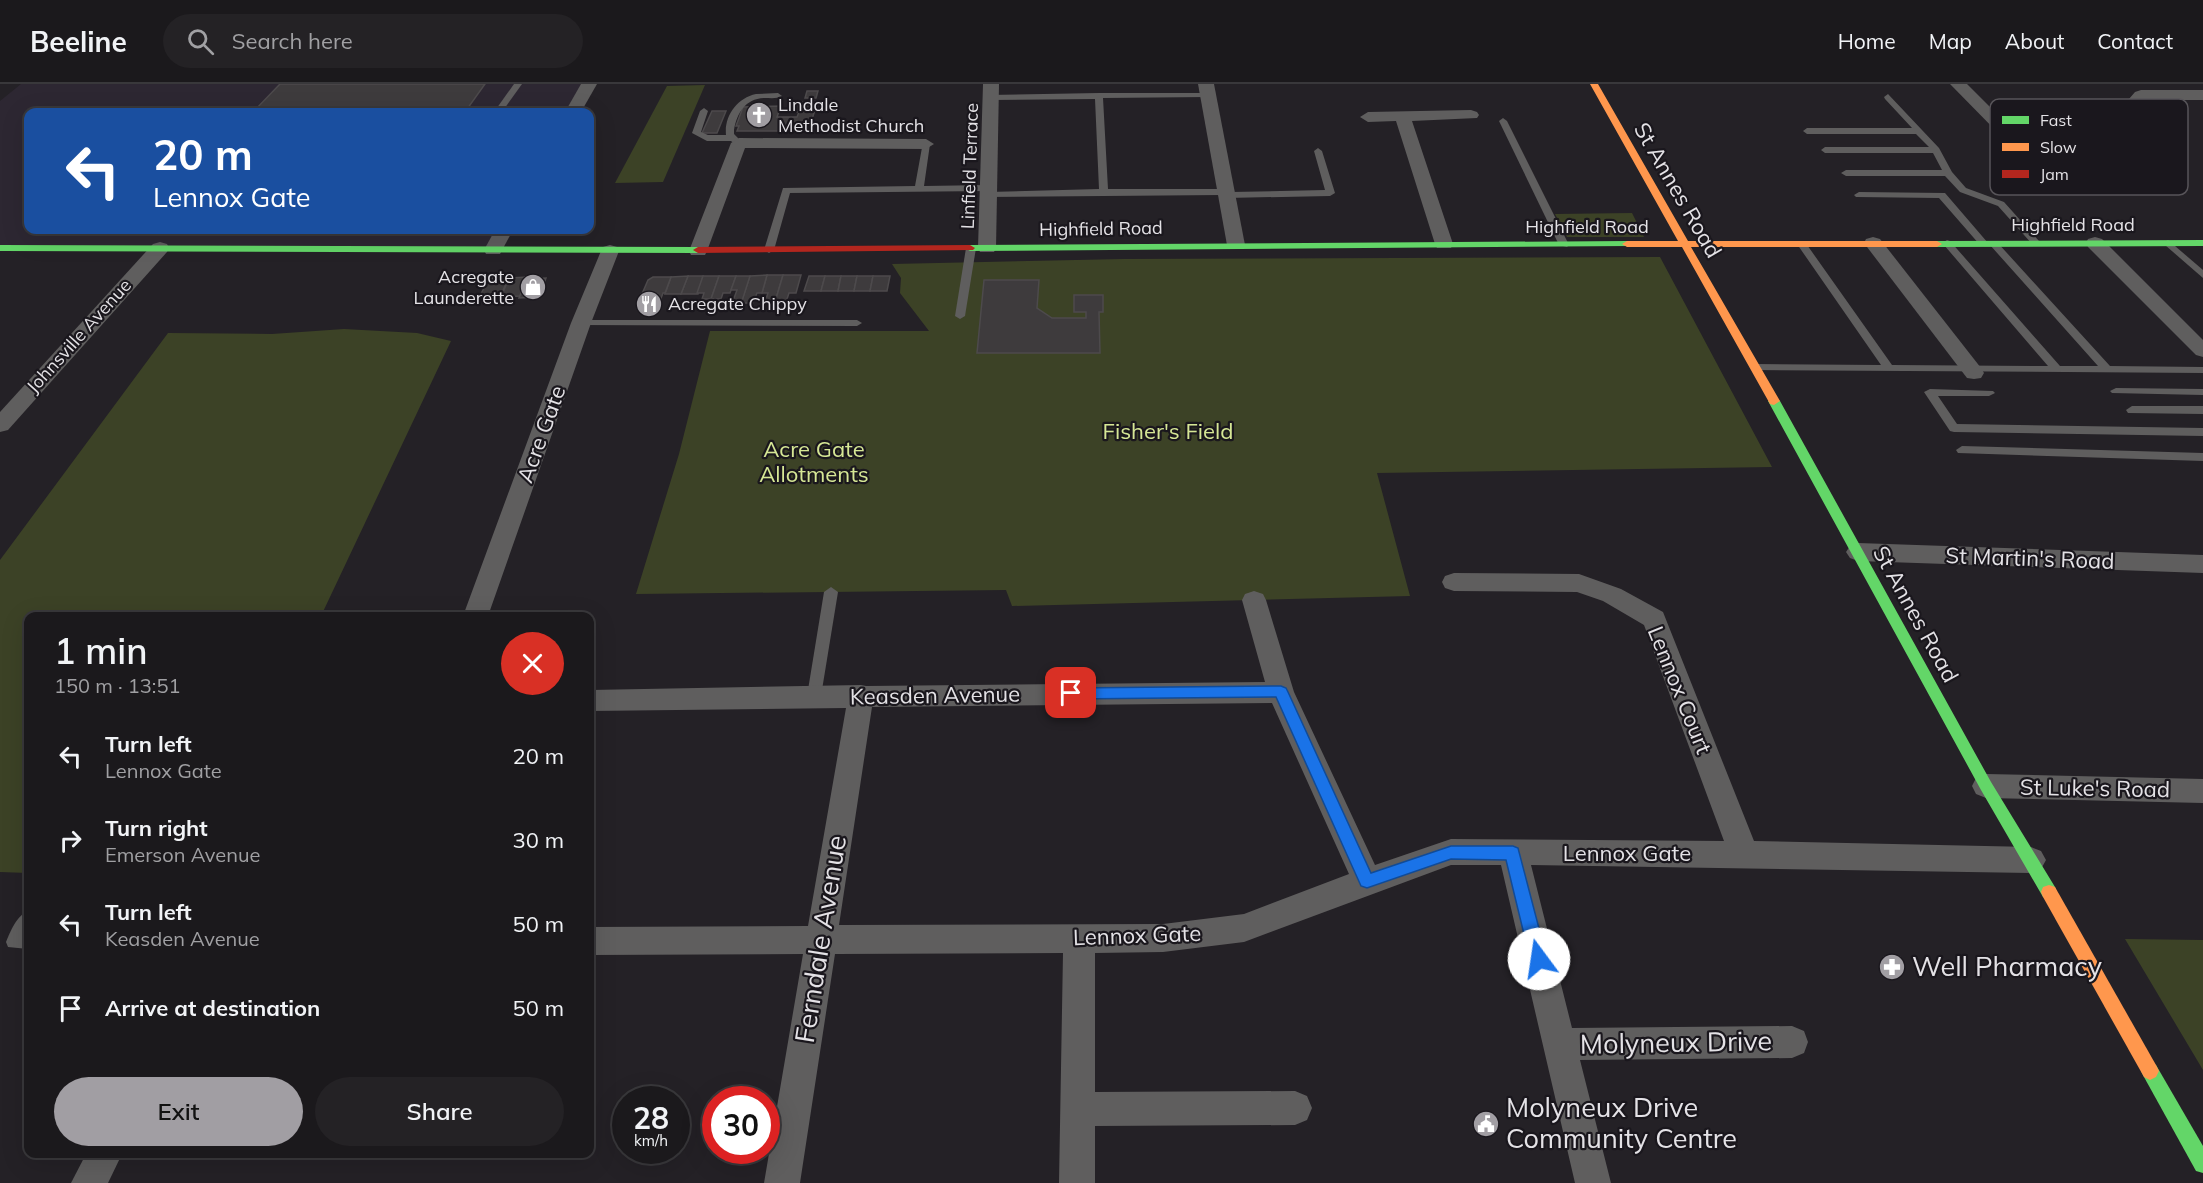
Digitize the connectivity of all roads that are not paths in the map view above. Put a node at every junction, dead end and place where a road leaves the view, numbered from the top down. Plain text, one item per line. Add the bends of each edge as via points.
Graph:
1 (518, 84) edge
2 (589, 84) edge
3 (1594, 84) edge
4 (1958, 84) edge
5 (991, 90) edge
6 (1208, 90) edge
7 (1099, 95) junction
8 (2203, 95) edge
9 (778, 96) dead end
10 (1888, 97) dead end
11 (2138, 99) edge
12 (501, 108) edge
13 (575, 108) edge
14 (704, 111) dead end
15 (1471, 115) dead end
16 (1402, 116) junction
17 (1990, 116) edge
18 (1368, 117) dead end
19 (1503, 121) dead end
20 (1808, 131) dead end
21 (1918, 131) junction
22 (736, 141) junction
23 (926, 144) joint
24 (1825, 150) dead end
25 (1936, 150) junction
26 (1318, 151) dead end
27 (1846, 173) dead end
28 (1948, 173) junction
29 (919, 189) junction
30 (988, 191) junction
31 (1104, 192) junction
32 (1226, 193) junction
33 (1859, 195) dead end
34 (502, 234) edge
35 (1873, 243) junction
36 (1947, 243) junction
37 (1988, 243) junction
38 (2036, 243) junction
39 (2095, 243) junction
40 (2168, 243) junction
41 (2203, 243) edge
42 (1444, 244) junction
43 (1684, 244) junction
44 (1802, 244) junction
45 (1236, 245) junction
46 (1564, 245) junction
47 (0, 248) edge
48 (160, 248) junction
49 (979, 248) junction
50 (493, 250) junction
51 (698, 250) junction
52 (769, 250) junction
53 (610, 251) junction
54 (2203, 275) edge
55 (960, 316) dead end
56 (581, 323) junction
57 (857, 323) dead end
58 (2203, 351) edge
59 (1755, 367) junction
60 (1889, 368) junction
61 (2056, 368) junction
62 (2107, 369) junction
63 (1972, 370) junction
64 (2203, 370) edge
65 (29, 391) junction
66 (2116, 391) dead end
67 (0, 392) edge
68 (2203, 392) edge
69 (1989, 393) dead end
70 (2132, 410) dead end
71 (2203, 410) edge
72 (0, 425) edge
73 (1999, 428) junction
74 (2130, 431) junction
75 (2203, 432) edge
76 (1962, 450) dead end
77 (2016, 452) junction
78 (2150, 455) junction
79 (2203, 457) edge
80 (1858, 552) junction
81 (2203, 564) edge
82 (1454, 582) dead end
83 (831, 592) dead end
84 (1254, 600) dead end
85 (476, 612) edge
86 (1281, 692) junction
87 (861, 695) junction
88 (814, 696) junction
89 (594, 700) edge
90 (1986, 786) junction
91 (2203, 791) edge
92 (1513, 853) junction
93 (1744, 854) junction
94 (2031, 860) junction
95 (1367, 881) junction
96 (24, 925) edge
97 (1079, 937) junction
98 (821, 940) junction
99 (594, 941) edge
100 (14, 942) edge
101 (1792, 1042) dead end
102 (1560, 1044) junction
103 (1295, 1108) dead end
104 (1078, 1109) junction
105 (103, 1158) edge
106 (2203, 1164) edge
107 (89, 1183) edge
108 (782, 1183) edge
109 (1077, 1183) edge
110 (1593, 1183) edge

1 - 12 lane
2 - 13 street
3 - 43 street, St Annes Road
4 - 17 street
5 - 7 lane
5 - 30 street, Linfield Terrace
6 - 7 lane
6 - 32 street
7 - 31 lane
8 - 11 street via 2141,95
9 - 22 lane via 746,98 739,104 729,127
10 - 21 lane
14 - 22 lane via 696,133
15 - 16 street
16 - 18 street
16 - 42 street
19 - 46 lane
20 - 21 lane
21 - 25 lane
22 - 23 street
22 - 51 street
23 - 29 lane
24 - 25 lane
25 - 28 lane
26 - 32 lane via 1330,193
27 - 28 lane
28 - 38 lane via 1963,189 2001,204
29 - 30 lane
29 - 52 lane via 786,190
30 - 31 lane
30 - 49 street, Linfield Terrace
31 - 32 lane
32 - 45 street
33 - 37 lane via 1942,195
34 - 50 street
35 - 36 street, Highfield Road
35 - 44 street, Highfield Road
35 - 63 street
36 - 37 street, Highfield Road
36 - 61 lane
37 - 38 street, Highfield Road
37 - 62 lane
38 - 39 street, Highfield Road
39 - 40 street, Highfield Road
39 - 58 street
40 - 41 street, Highfield Road
40 - 54 lane
42 - 45 street, Highfield Road
42 - 46 street, Highfield Road
43 - 44 street, Highfield Road
43 - 46 street, Highfield Road
43 - 59 street, St Annes Road
44 - 60 lane
45 - 49 street, Highfield Road
47 - 48 street, Highfield Road
48 - 50 street, Highfield Road
48 - 65 street, Johnsville Avenue
49 - 52 street, Highfield Road
49 - 55 lane
50 - 53 street, Highfield Road
51 - 52 street, Highfield Road
51 - 53 street, Highfield Road
53 - 56 street, Acre Gate
56 - 57 lane
56 - 85 street, Acre Gate
59 - 60 lane
59 - 80 street, St Annes Road
60 - 63 lane
61 - 62 lane
61 - 63 lane
62 - 64 lane
65 - 67 street
65 - 72 street, Johnsville Avenue
66 - 68 lane
69 - 73 lane via 1930,392 1954,428
70 - 71 lane
73 - 74 lane
73 - 77 lane
74 - 75 lane
74 - 78 lane
76 - 77 lane
77 - 78 lane
78 - 79 lane
80 - 81 street, St Martin's Road
80 - 90 street, St Annes Road
82 - 93 street, Lennox Court via 1580,583 1612,595 1654,619
83 - 88 lane
84 - 86 street
86 - 87 street, Keasden Avenue
86 - 95 street
87 - 88 street, Keasden Avenue
87 - 98 street, Ferndale Avenue
88 - 89 street, Keasden Avenue
90 - 91 street, St Luke's Road
90 - 94 street, St Annes Road
92 - 93 street, Lennox Gate
92 - 95 street, Lennox Gate via 1451,852
92 - 102 street, Molyneux Drive
93 - 94 street, Lennox Gate
94 - 106 street, St Annes Road
95 - 97 street, Lennox Gate via 1244,928 1163,938
96 - 100 lane
97 - 98 street, Lennox Gate
97 - 104 street
98 - 99 street, Lennox Gate
98 - 108 street, Ferndale Avenue
101 - 102 street, Molyneux Drive
102 - 110 street, Molyneux Drive
103 - 104 street
104 - 109 street
105 - 107 street

